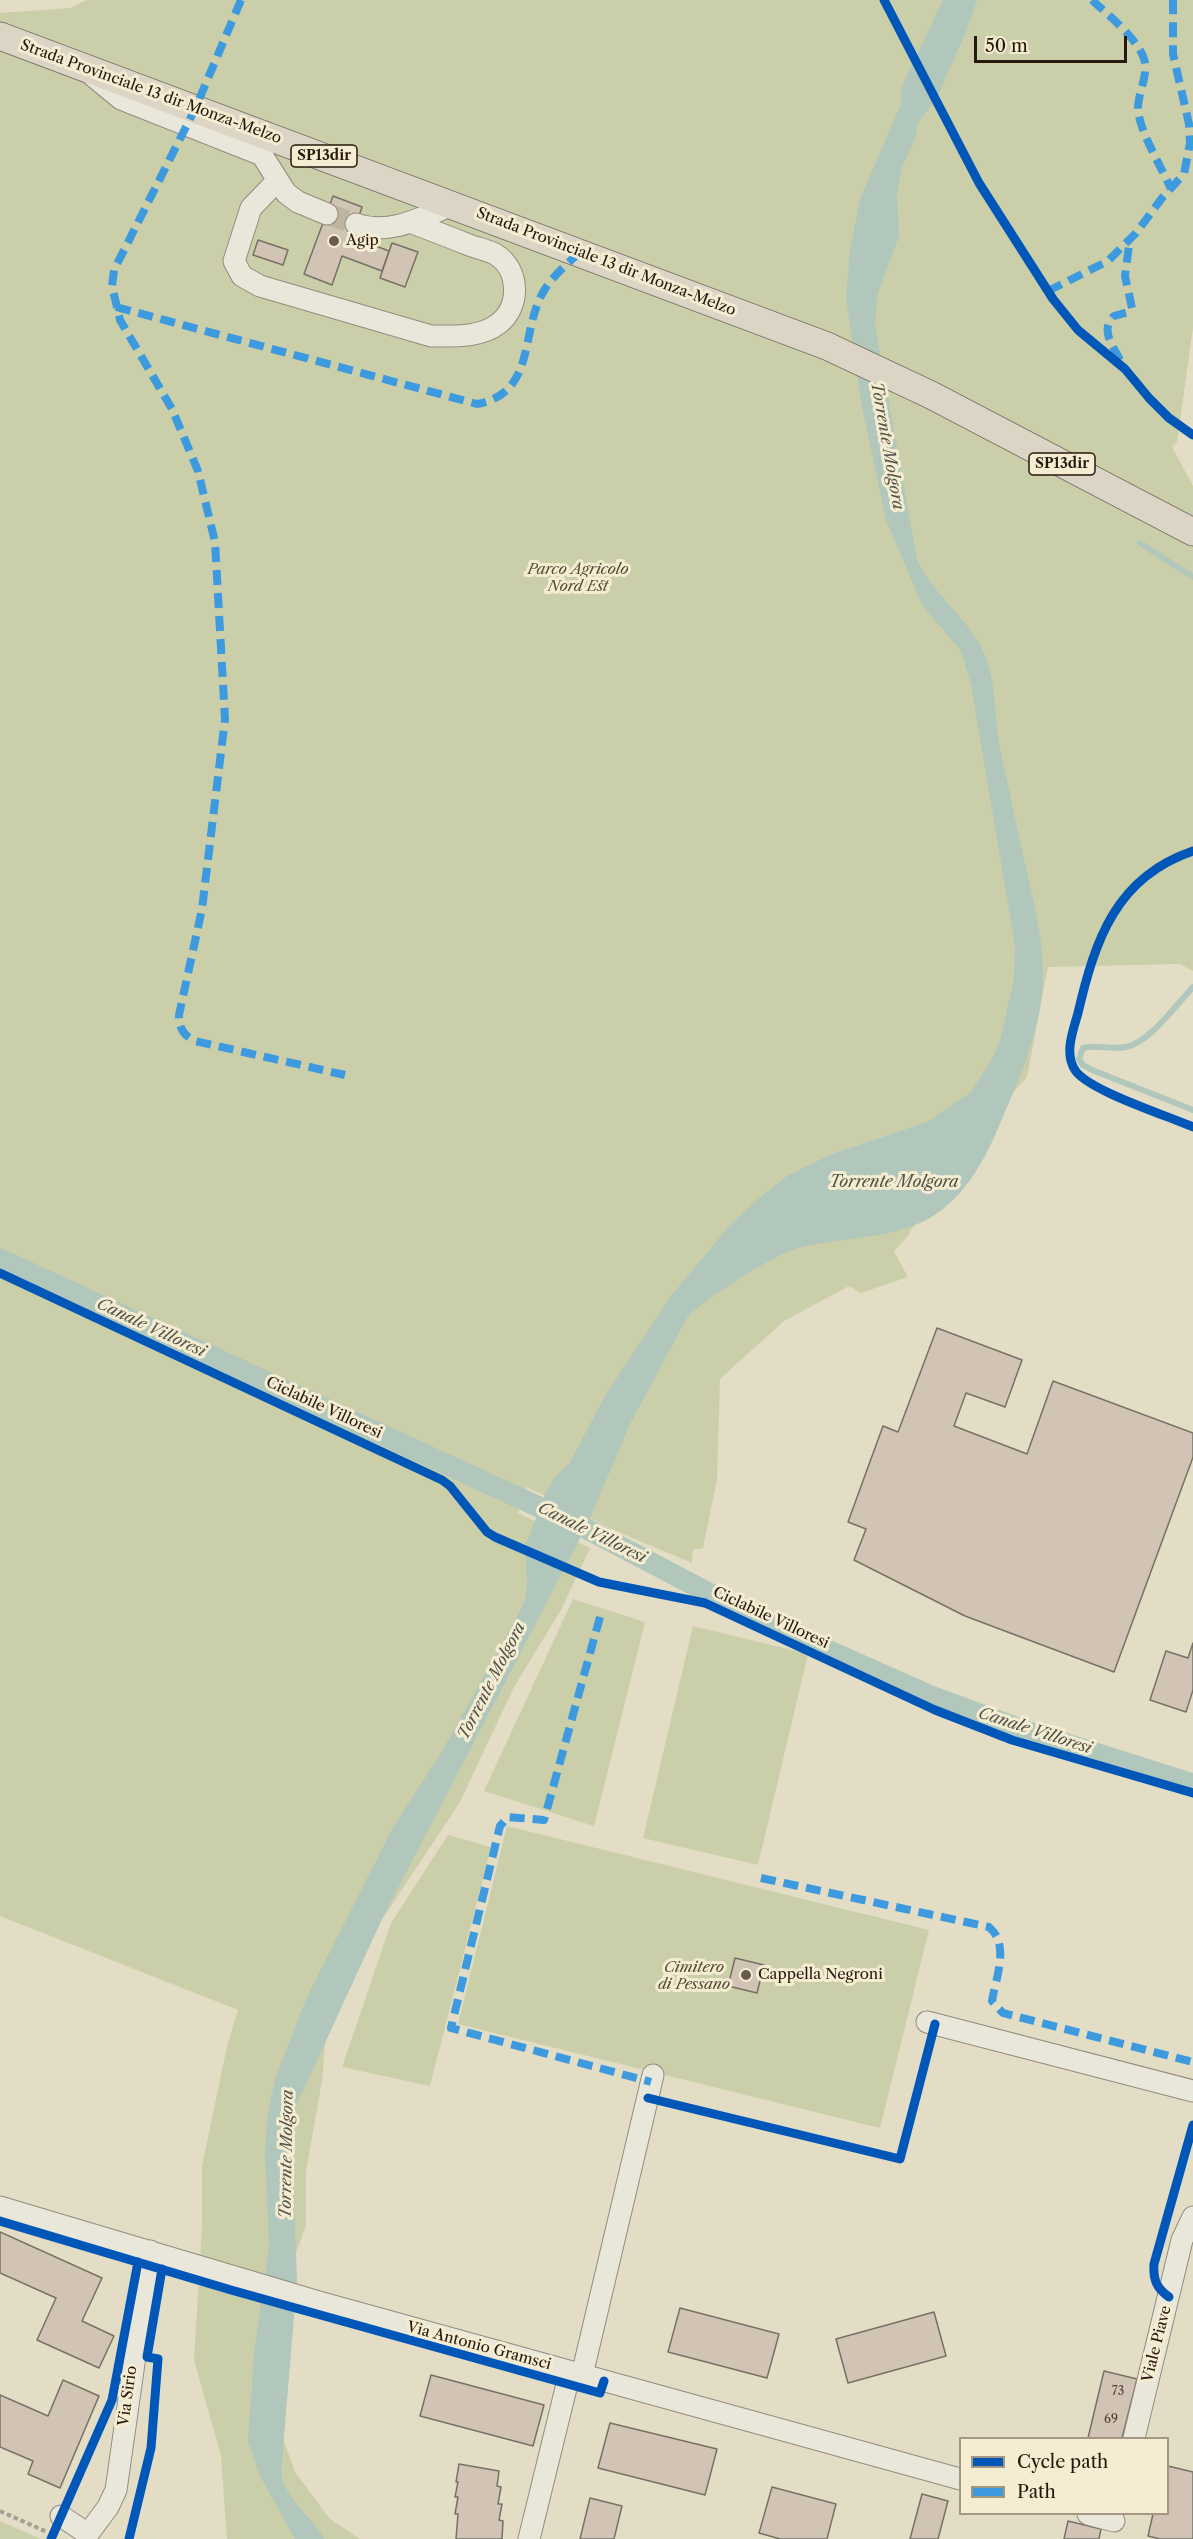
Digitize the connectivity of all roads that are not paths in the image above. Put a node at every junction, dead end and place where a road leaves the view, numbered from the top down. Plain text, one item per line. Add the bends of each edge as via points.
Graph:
1 (0, 36) edge
2 (81, 66) junction
3 (277, 181) junction
4 (454, 204) junction
5 (327, 214) tunnel mouth
6 (409, 222) junction
7 (356, 224) tunnel mouth
8 (1193, 532) edge
9 (927, 2022) dead end
10 (653, 2075) dead end
11 (1193, 2091) edge
12 (0, 2207) edge
13 (1193, 2217) edge
14 (150, 2251) junction
15 (1185, 2270) edge
16 (576, 2373) junction
17 (1135, 2437) edge
18 (959, 2479) edge
19 (1090, 2515) edge
20 (1113, 2524) edge
21 (55, 2530) edge
22 (529, 2539) edge

1 - 2 main road, Strada Provinciale 13 dir Monza-Melzo / SP13dir
2 - 3 street via 122,99 262,155
2 - 4 main road, Strada Provinciale 13 dir Monza-Melzo / SP13dir
3 - 5 street via 298,202
3 - 6 street via 251,208 234,261 242,276 260,286 431,336 478,333 498,324 510,309 516,286 510,268 495,255
4 - 6 street
4 - 8 main road, Strada Provinciale 13 dir Monza-Melzo / SP13dir via 827,346 931,395
6 - 7 street via 389,229
9 - 11 street
10 - 16 street
12 - 14 street, Via Antonio Gramsci
13 - 15 street, Viale Piave via 1182,2240
14 - 16 street, Via Antonio Gramsci
14 - 21 street, Via Sirio via 116,2490 88,2534
15 - 17 street, Viale Piave
16 - 18 street, Via Antonio Gramsci
16 - 22 street via 562,2404
19 - 20 street

